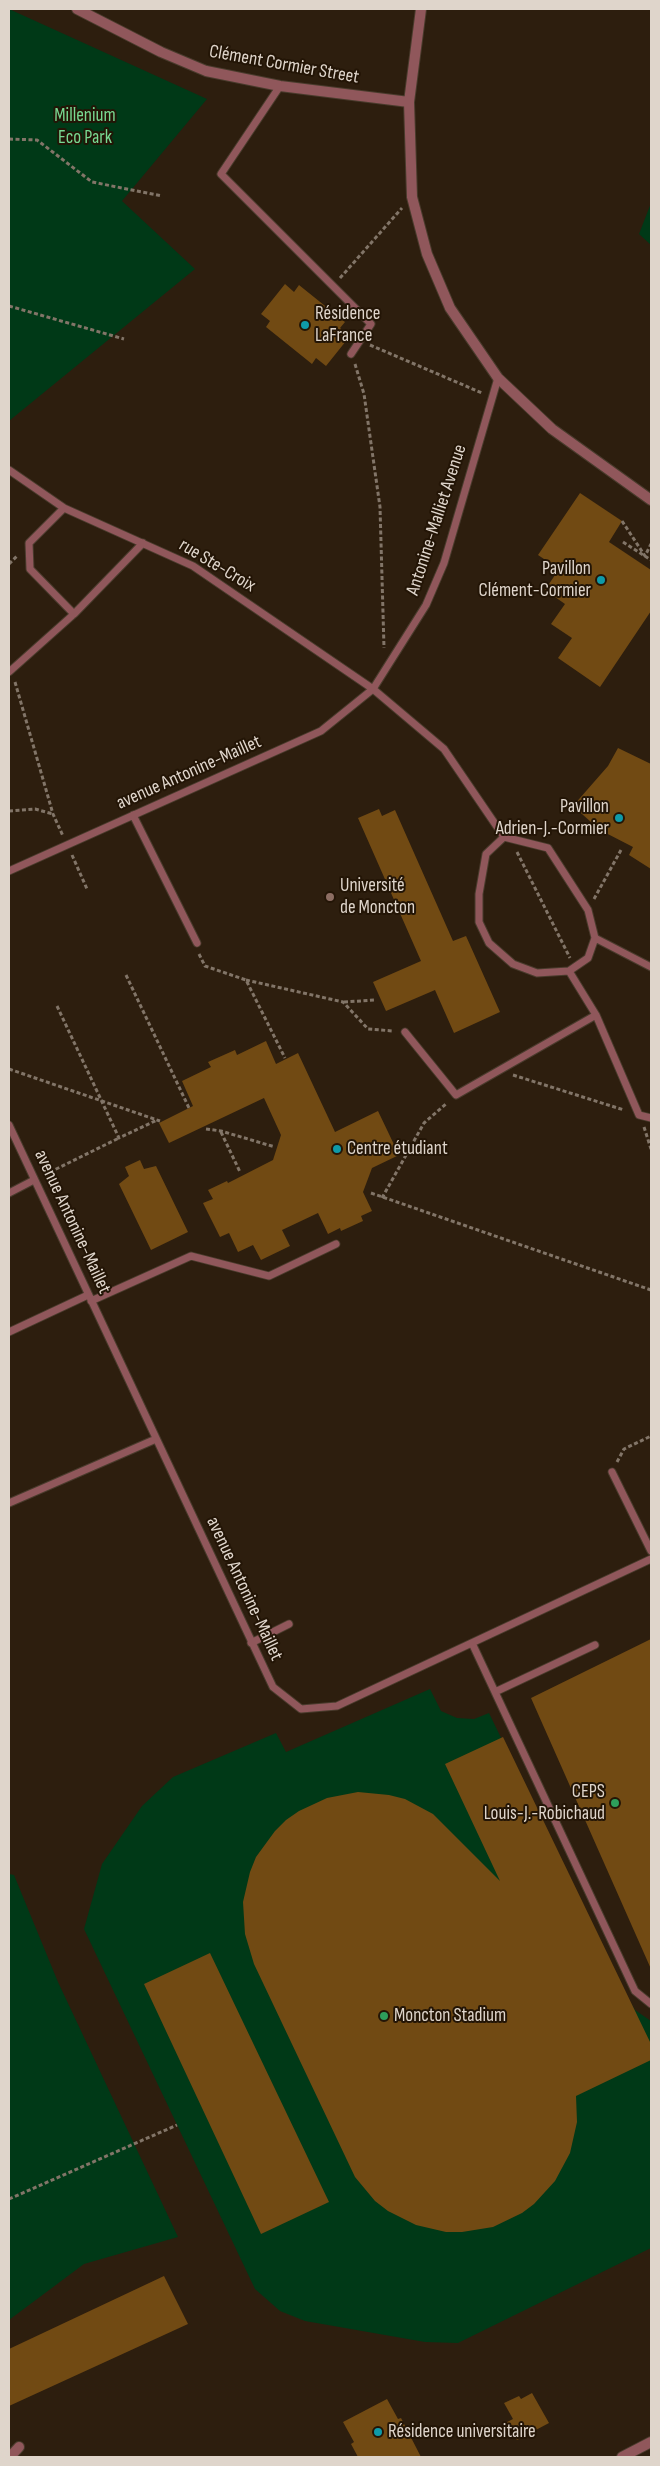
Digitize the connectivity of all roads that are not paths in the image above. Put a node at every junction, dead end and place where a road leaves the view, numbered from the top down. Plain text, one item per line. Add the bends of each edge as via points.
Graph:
1 (77, 9) edge
2 (420, 9) edge
3 (280, 86) junction
4 (409, 102) junction
5 (351, 354) road end
6 (498, 378) junction
7 (9, 470) edge
8 (651, 500) edge
9 (64, 508) junction
10 (143, 543) junction
11 (74, 614) junction
12 (10, 670) edge
13 (373, 689) junction
14 (133, 815) junction
15 (507, 837) junction
16 (9, 871) edge
17 (595, 938) junction
18 (197, 943) dead end
19 (651, 967) edge
20 (572, 969) junction
21 (596, 1015) junction
22 (405, 1032) road end
23 (651, 1118) edge
24 (9, 1125) edge
25 (34, 1180) junction
26 (9, 1193) edge
27 (336, 1244) dead end
28 (90, 1298) junction
29 (9, 1332) edge
30 (156, 1439) junction
31 (612, 1472) road end
32 (9, 1503) edge
33 (651, 1551) edge
34 (651, 1558) edge
35 (288, 1624) dead end
36 (251, 1643) junction
37 (472, 1643) junction
38 (595, 1644) dead end
39 (495, 1692) junction
40 (651, 2004) edge
41 (651, 2442) edge
42 (19, 2447) dead end
43 (628, 2456) edge
44 (10, 2457) edge

1 - 3 street, Clément Cormier Street via 206,71
2 - 4 street
3 - 4 street, Clément Cormier Street
3 - 5 lane via 221,174 372,324
4 - 6 street via 412,197 427,254 450,308
6 - 8 street via 552,429
6 - 13 lane, Antonine-Malliet Avenue via 444,563 426,605
7 - 9 lane, rue Ste-Croix
9 - 10 lane, rue Ste-Croix
9 - 11 lane via 29,543 30,569
10 - 11 lane
10 - 13 lane, rue Ste-Croix via 193,566
11 - 12 lane
13 - 14 lane, avenue Antonine-Maillet via 321,731
13 - 15 lane, rue Ste-Croix via 444,749
14 - 16 lane, avenue Antonine-Maillet
14 - 18 lane
15 - 17 lane via 548,848 588,910
15 - 20 lane via 486,854 479,894 479,922 489,943 513,964 537,973
17 - 19 lane
17 - 20 lane via 588,958
20 - 21 lane
21 - 22 lane via 456,1095
21 - 23 lane via 639,1114
24 - 25 lane, avenue Antonine-Maillet
25 - 26 lane
25 - 28 lane, avenue Antonine-Maillet
27 - 28 lane via 269,1276 191,1256
28 - 29 lane
28 - 30 lane, avenue Antonine-Maillet
30 - 32 lane
30 - 36 lane, avenue Antonine-Maillet
31 - 33 lane
34 - 37 lane, avenue Antonine-Maillet
35 - 36 lane
36 - 37 lane, avenue Antonine-Maillet via 273,1687 301,1709 337,1706
37 - 39 lane
38 - 39 lane
39 - 40 lane via 635,1991
41 - 43 street
42 - 44 street

